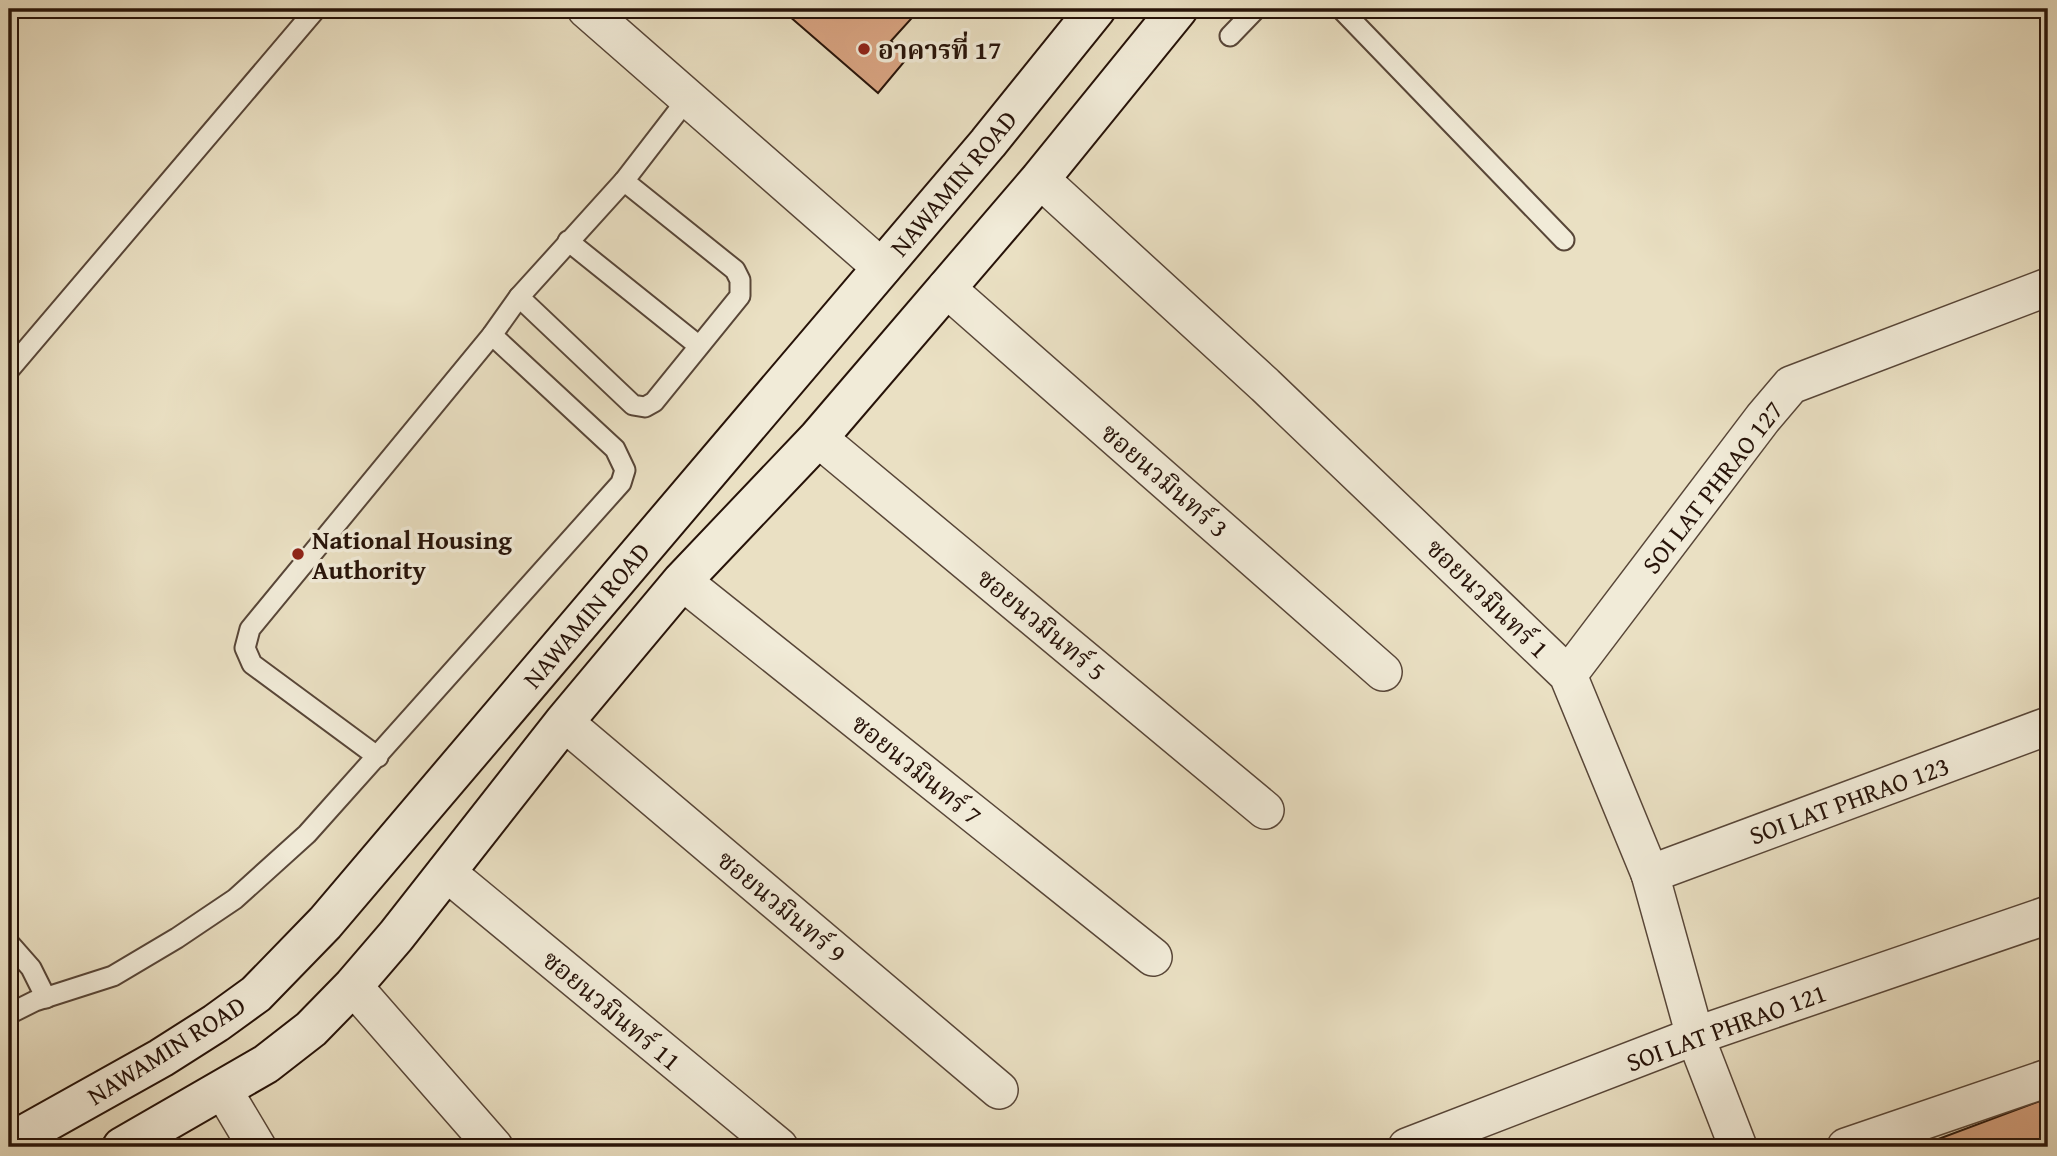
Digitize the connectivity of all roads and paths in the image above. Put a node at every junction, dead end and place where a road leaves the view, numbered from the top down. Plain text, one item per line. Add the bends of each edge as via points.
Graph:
1 (316, 9) edge
2 (586, 9) edge
3 (1178, 9) edge
4 (1256, 9) edge
5 (1341, 9) edge
6 (1083, 13) edge
7 (1230, 36) dead end
8 (688, 98) junction
9 (1040, 179) junction
10 (624, 181) junction
11 (1564, 240) dead end
12 (568, 241) junction
13 (882, 268) junction
14 (2048, 287) edge
15 (946, 288) junction
16 (519, 298) junction
17 (492, 335) junction
18 (699, 346) junction
19 (9, 370) edge
20 (818, 438) junction
21 (682, 581) junction
22 (1383, 672) dead end
23 (1568, 675) junction
24 (564, 722) junction
25 (2048, 726) edge
26 (379, 757) junction
27 (1265, 810) dead end
28 (446, 872) junction
29 (1650, 874) junction
30 (2048, 915) edge
31 (9, 943) edge
32 (1153, 957) dead end
33 (353, 986) junction
34 (46, 998) junction
35 (9, 1014) edge
36 (1695, 1036) junction
37 (2048, 1078) edge
38 (223, 1090) junction
39 (999, 1090) dead end
40 (9, 1143) edge
41 (122, 1147) edge
42 (257, 1147) edge
43 (494, 1147) edge
44 (779, 1147) edge
45 (1407, 1147) edge
46 (1738, 1147) edge
47 (1846, 1147) edge

1 - 19 lane
2 - 8 street
3 - 9 main road, NAWAMIN ROAD
4 - 7 lane
5 - 11 lane
6 - 13 main road, NAWAMIN ROAD via 988,143
8 - 10 lane
8 - 13 street
9 - 15 main road, NAWAMIN ROAD
9 - 23 street, ซอยนวมินทร์ 1 via 1265,385
10 - 12 lane
10 - 18 lane via 738,272 740,296
12 - 16 lane
12 - 18 lane
13 - 40 main road, NAWAMIN ROAD via 291,960 256,994 216,1023
14 - 23 street, SOI LAT PHRAO 127 via 1791,385
15 - 20 main road, NAWAMIN ROAD
15 - 22 street, ซอยนวมินทร์ 3
16 - 17 lane
16 - 18 lane via 633,405 645,407 654,402
17 - 26 lane via 615,449 625,470 612,495
17 - 26 lane via 250,629 245,648 252,664
20 - 21 main road, NAWAMIN ROAD
20 - 27 street, ซอยนวมินทร์ 5
21 - 24 main road, NAWAMIN ROAD
21 - 32 street, ซอยนวมินทร์ 7
23 - 29 street, ซอยนวมินทร์ 1
24 - 28 main road, NAWAMIN ROAD
24 - 39 street, ซอยนวมินทร์ 9
25 - 29 street, SOI LAT PHRAO 123
26 - 34 lane via 307,834 235,899 113,976
28 - 33 main road, NAWAMIN ROAD
28 - 44 street, ซอยนวมินทร์ 11
29 - 36 street, ซอยนวมินทร์ 1
30 - 36 street, SOI LAT PHRAO 121
31 - 34 lane via 32,968
33 - 38 main road, NAWAMIN ROAD via 311,1029
33 - 43 street
34 - 35 lane
36 - 45 street, SOI LAT PHRAO 121
36 - 46 street, ซอยนวมินทร์ 1
37 - 47 street
38 - 41 main road, NAWAMIN ROAD
38 - 42 street

